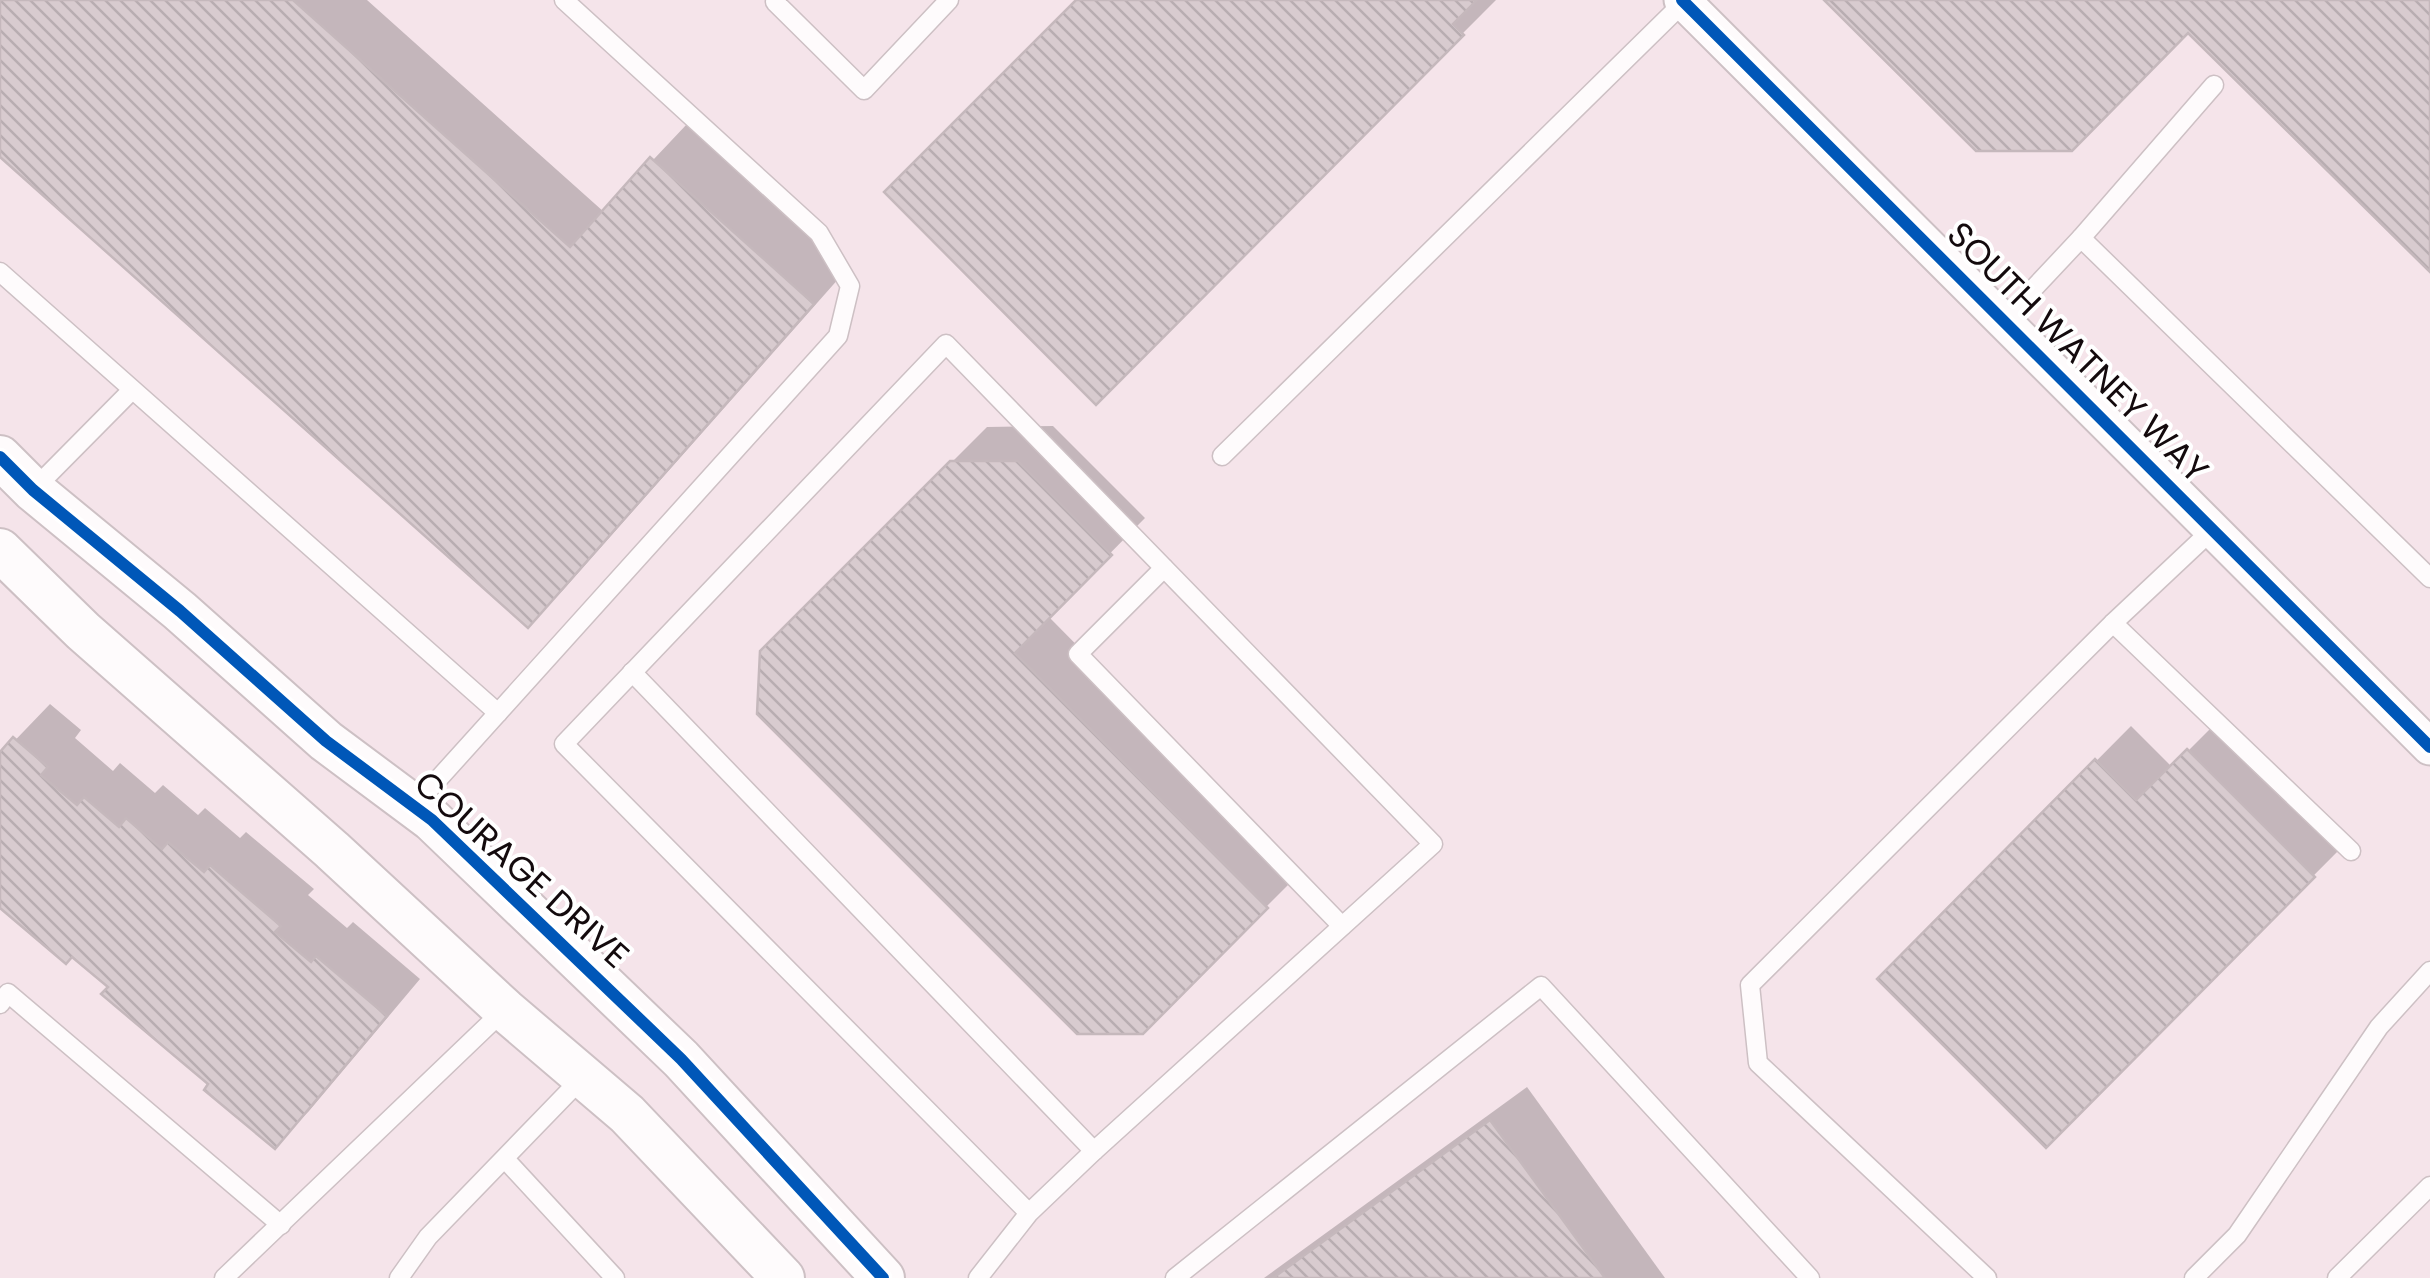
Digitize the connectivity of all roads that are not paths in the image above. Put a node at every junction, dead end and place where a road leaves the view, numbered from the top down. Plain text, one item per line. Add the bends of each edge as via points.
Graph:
1 (564, 0) edge
2 (777, 0) edge
3 (948, 0) edge
4 (1683, 1) edge
5 (2214, 85) dead end
6 (2082, 238) junction
7 (0, 272) edge
8 (2004, 320) junction
9 (132, 390) junction
10 (1222, 456) dead end
11 (0, 457) edge
12 (32, 490) junction
13 (2212, 530) junction
14 (0, 534) edge
15 (0, 550) edge
16 (1164, 568) junction
17 (2430, 578) edge
18 (2112, 623) junction
19 (632, 672) junction
20 (498, 713) junction
21 (2430, 748) edge
22 (414, 806) junction
23 (2351, 851) dead end
24 (1342, 926) junction
25 (2430, 971) edge
26 (3, 994) edge
27 (504, 1010) junction
28 (583, 1077) junction
29 (1094, 1151) junction
30 (505, 1159) junction
31 (2430, 1186) edge
32 (1029, 1213) junction
33 (280, 1225) junction
34 (224, 1278) edge
35 (399, 1278) edge
36 (615, 1278) edge
37 (782, 1278) edge
38 (883, 1278) edge
39 (978, 1278) edge
40 (1175, 1278) edge
41 (1810, 1278) edge
42 (1987, 1278) edge
43 (2194, 1278) edge
44 (2337, 1278) edge

1 - 20 lane via 819,233 850,286 838,336
2 - 3 lane via 864,90
4 - 8 street, SOUTH WATNEY WAY
4 - 10 lane
5 - 6 lane
6 - 8 lane
6 - 17 lane
7 - 9 lane
8 - 13 street, SOUTH WATNEY WAY
9 - 12 lane
9 - 20 lane
11 - 12 street, COURAGE DRIVE
12 - 14 street
12 - 22 street, COURAGE DRIVE via 326,741
13 - 18 lane
13 - 21 street, SOUTH WATNEY WAY
15 - 27 street
16 - 19 lane via 946,344
16 - 24 lane via 1078,654
16 - 24 lane via 1433,844
18 - 23 lane
18 - 42 lane via 1750,985 1758,1063
19 - 29 lane
19 - 32 lane via 564,744
20 - 22 lane
22 - 38 street, COURAGE DRIVE via 681,1058
24 - 29 lane
25 - 43 lane via 2379,1027 2237,1235
26 - 33 lane
27 - 28 street
27 - 33 lane
28 - 30 lane
28 - 37 street via 627,1114
29 - 32 lane
30 - 35 lane via 428,1237
30 - 36 lane
31 - 44 lane
32 - 39 lane
33 - 34 lane
40 - 41 lane via 1541,986

